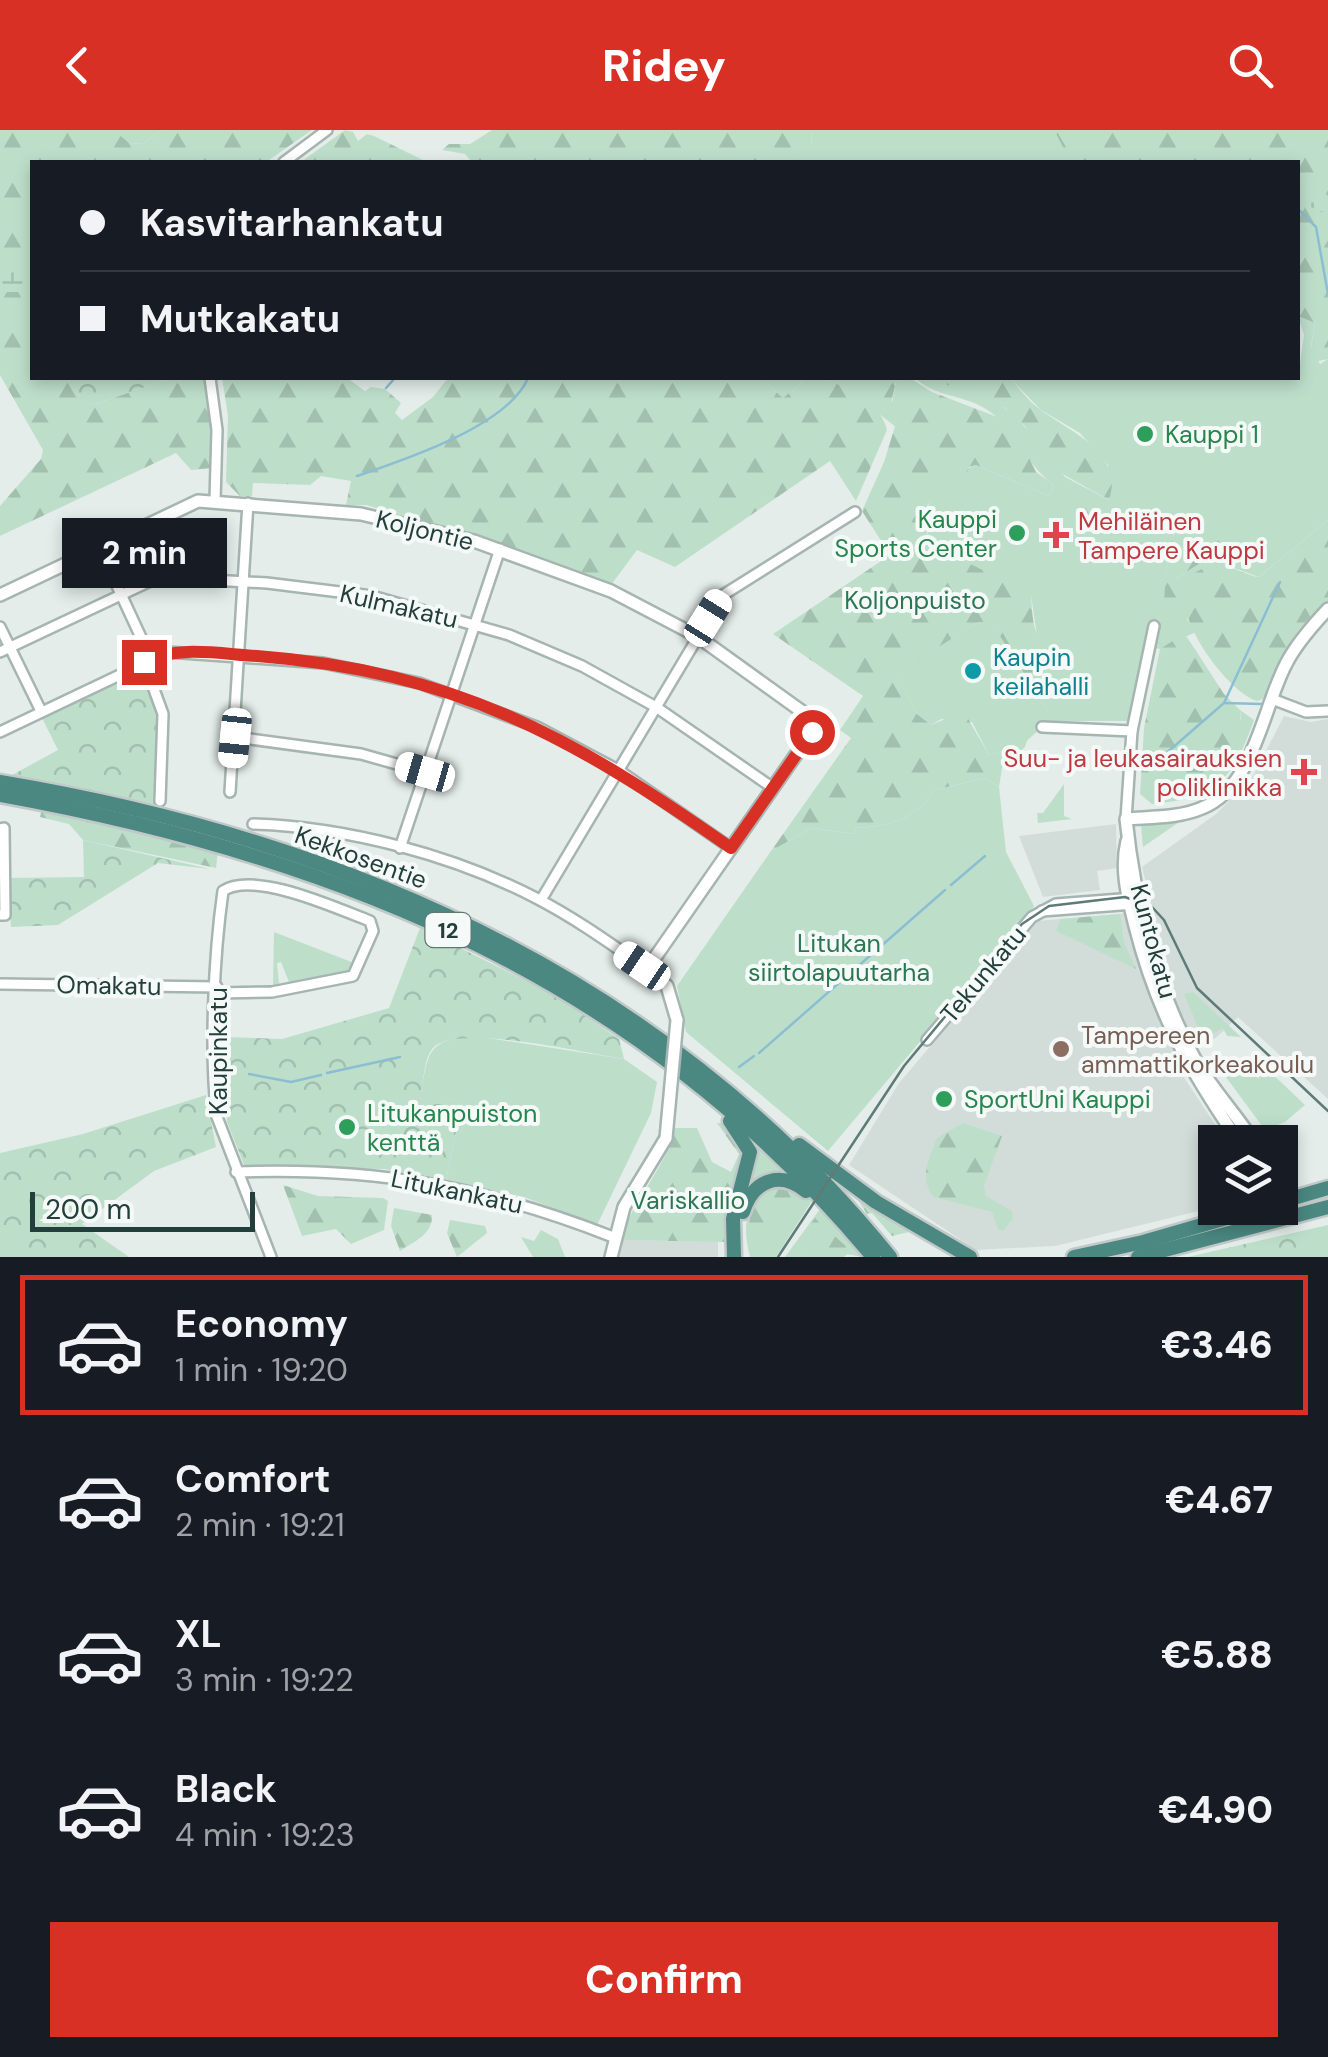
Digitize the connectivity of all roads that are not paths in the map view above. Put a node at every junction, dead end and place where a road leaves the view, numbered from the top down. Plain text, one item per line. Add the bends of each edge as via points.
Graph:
1 (327, 130) edge
2 (287, 160) edge
3 (210, 380) edge
4 (214, 501) junction
5 (248, 503) junction
6 (855, 512) dead end
7 (100, 549) junction
8 (500, 549) junction
9 (243, 582) junction
10 (121, 594) junction
11 (0, 595) edge
12 (1328, 609) edge
13 (474, 624) junction
14 (1154, 626) dead end
15 (0, 627) edge
16 (697, 636) junction
17 (5, 650) edge
18 (239, 655) junction
19 (148, 660) junction
20 (451, 693) junction
21 (1272, 699) junction
22 (656, 707) junction
23 (42, 711) junction
24 (1328, 711) edge
25 (1042, 727) dead end
26 (1132, 731) junction
27 (0, 732) edge
28 (235, 738) junction
29 (618, 770) junction
30 (425, 772) junction
31 (0, 782) edge
32 (772, 788) junction
33 (230, 792) dead end
34 (0, 795) edge
35 (160, 802) dead end
36 (1126, 818) junction
37 (253, 824) dead end
38 (0, 828) edge
39 (400, 848) junction
40 (731, 848) junction
41 (222, 896) joint
42 (541, 900) junction
43 (1133, 901) junction
44 (3, 915) edge
45 (647, 969) junction
46 (0, 984) edge
47 (217, 990) junction
48 (927, 1040) dead end
49 (738, 1102) junction
50 (720, 1103) junction
51 (1227, 1125) edge
52 (1242, 1125) edge
53 (236, 1172) junction
54 (1328, 1178) edge
55 (1328, 1188) edge
56 (1300, 1196) joint
57 (827, 1202) junction
58 (1328, 1207) edge
59 (1298, 1211) edge
60 (1198, 1222) edge
61 (1239, 1225) edge
62 (613, 1237) junction
63 (962, 1255) edge
64 (271, 1257) edge
65 (611, 1257) edge
66 (734, 1257) edge
67 (744, 1257) edge
68 (873, 1257) edge
69 (890, 1257) edge
70 (1074, 1257) edge
71 (1138, 1257) edge

1 - 2 street
3 - 4 street
4 - 5 street, Koljontie
4 - 7 street, Koljontie via 190,503
5 - 8 street, Koljontie via 361,514
5 - 9 street
6 - 16 street via 731,588
7 - 10 street
7 - 11 street, Koljontie
8 - 13 street
8 - 16 street, Koljontie via 611,591
9 - 10 street, Kulmakatu via 159,577
9 - 13 street, Kulmakatu via 372,596
9 - 18 street
10 - 17 street, Kulmakatu
10 - 19 street
12 - 21 street via 1288,660
13 - 20 street
13 - 22 street, Kulmakatu via 582,666
14 - 26 street, Kuntokatu
15 - 17 street
16 - 22 street
16 - 32 street, Koljontie via 820,725
17 - 23 street
18 - 19 street via 168,652
18 - 20 street via 323,663
18 - 28 street
19 - 23 street
19 - 35 street via 164,714
20 - 29 street via 537,727
20 - 30 street
21 - 24 street via 1306,712
21 - 36 street via 1243,765 1213,802 1177,814
22 - 29 street
22 - 32 street, Kulmakatu
23 - 27 street
25 - 26 street
26 - 36 street, Kuntokatu
28 - 30 street via 329,748
28 - 33 street
29 - 40 street
29 - 42 street
30 - 39 street
31 - 49 highway, Kekkosentie / 12 via 213,830 413,899 588,989
32 - 40 street
34 - 50 highway, Kekkosentie / 12 via 241,852 458,934 598,1010
36 - 43 street, Kuntokatu
37 - 39 street via 298,826
38 - 44 street
39 - 42 street
40 - 45 street
41 - 47 street, Kaupinkatu
41 - 47 street, Omakatu via 237,886 290,892 370,921 374,931 353,976 272,992
42 - 45 street
43 - 48 street, Tekunkatu via 1056,904 1042,911
43 - 51 street, Kuntokatu via 1148,978 1168,1029
43 - 52 street, Kuntokatu via 1185,1040
45 - 62 street, bridge via 666,986 677,1020 666,1138
46 - 47 street, Omakatu
47 - 53 street, Kaupinkatu via 215,1106
49 - 63 highway, 12
49 - 69 highway, Kekkosentie / 12 via 819,1176
50 - 57 highway, Kekkosentie / 12
50 - 66 highway via 750,1152 733,1219
53 - 62 street, Litukankatu via 387,1174 528,1206
53 - 64 street, Kaupinkatu
54 - 56 highway
55 - 56 highway
57 - 67 highway via 788,1179 759,1186 744,1210
57 - 68 highway, Kekkosentie / 12
58 - 59 highway
60 - 70 highway
61 - 71 highway
62 - 65 street

